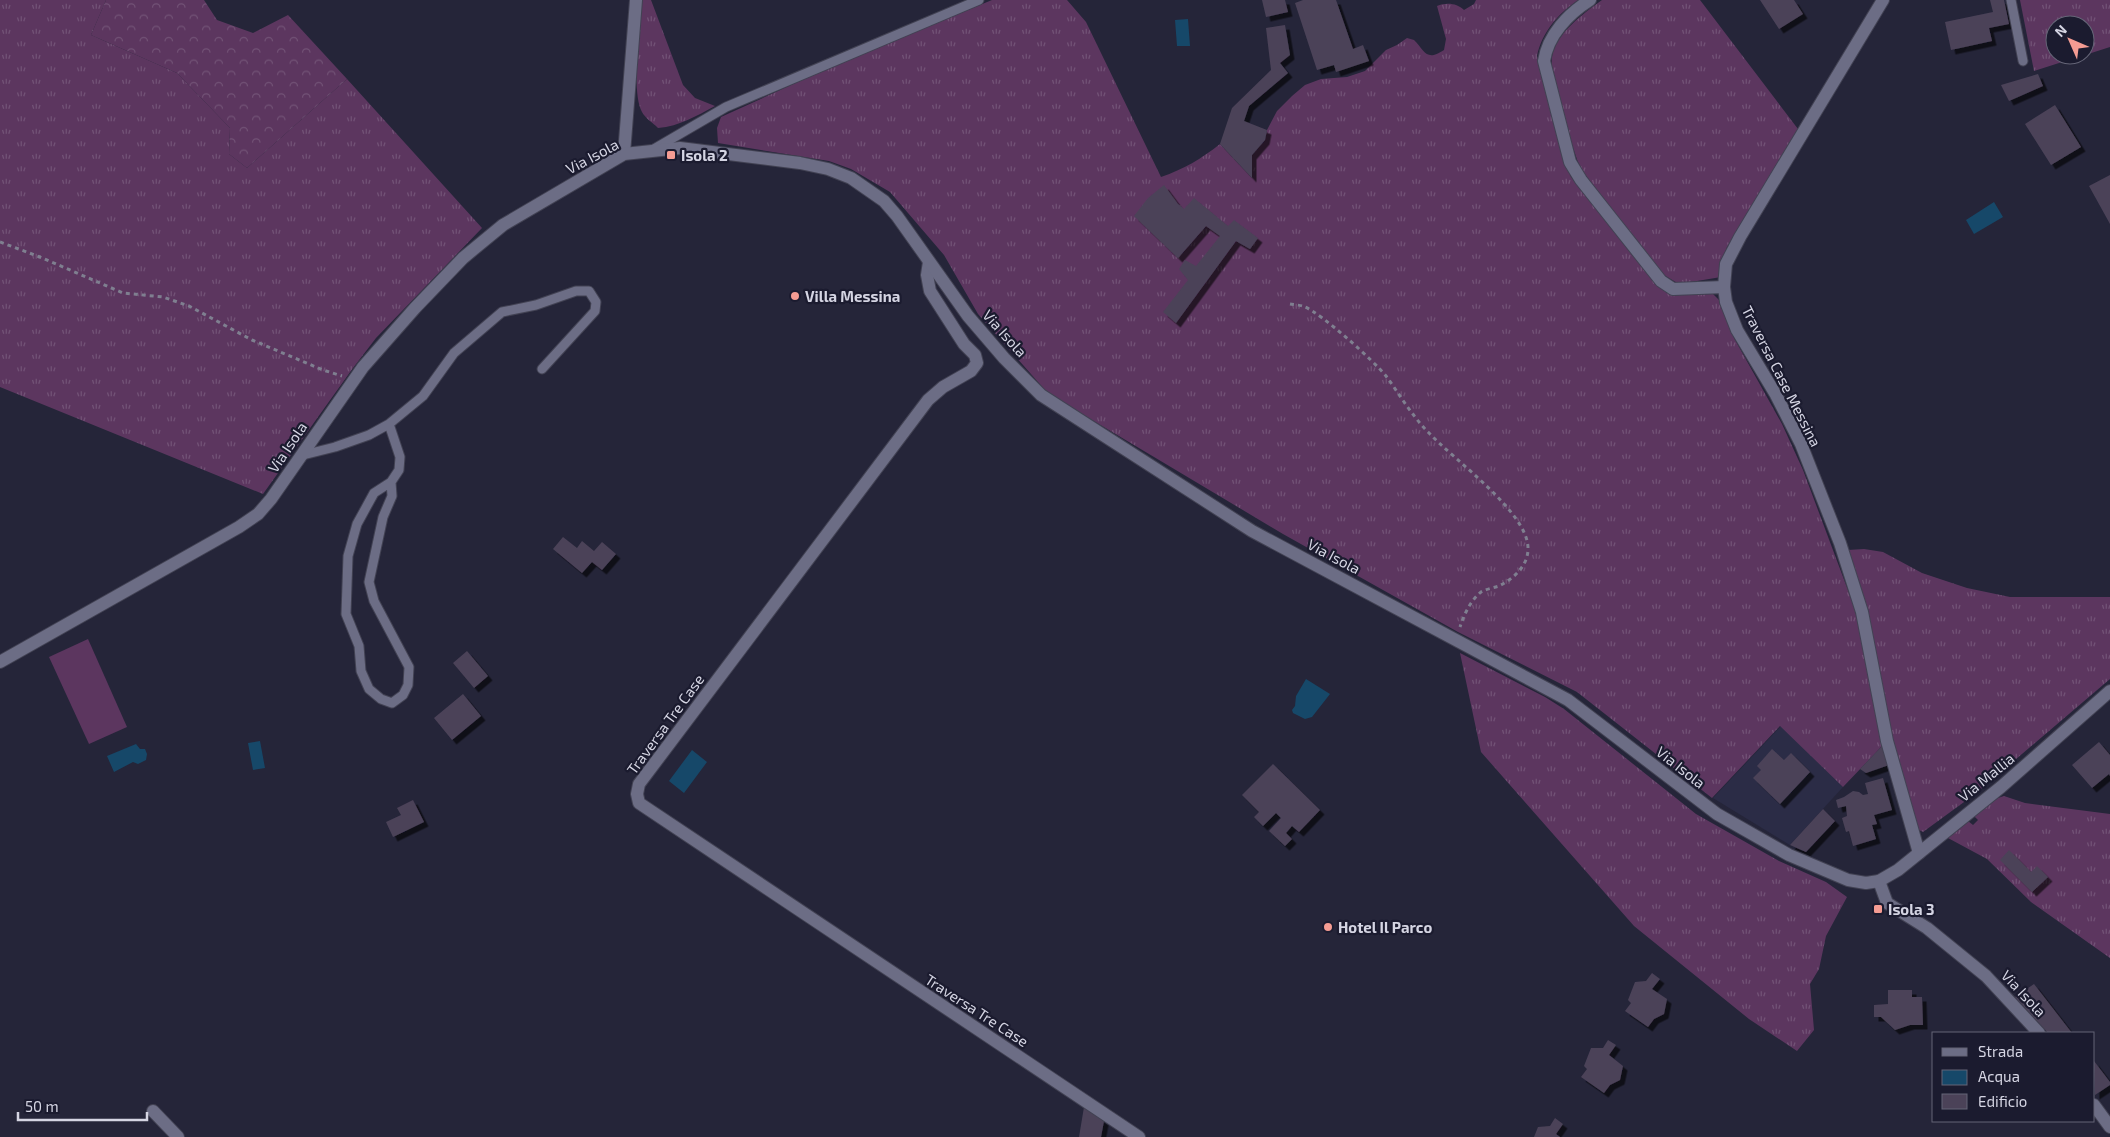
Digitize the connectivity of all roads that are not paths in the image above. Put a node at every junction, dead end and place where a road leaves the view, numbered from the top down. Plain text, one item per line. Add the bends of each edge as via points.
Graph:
1 (636, 0) edge
2 (979, 0) edge
3 (1590, 0) edge
4 (1883, 0) edge
5 (2011, 0) edge
6 (2023, 61) dead end
7 (653, 149) junction
8 (624, 154) junction
9 (929, 262) junction
10 (1724, 287) junction
11 (542, 369) dead end
12 (389, 424) junction
13 (302, 455) junction
14 (390, 482) junction
15 (0, 662) edge
16 (2110, 691) edge
17 (1919, 853) junction
18 (1879, 882) junction
19 (2038, 1032) edge
20 (2095, 1107) edge
21 (152, 1112) dead end
22 (2110, 1127) edge
23 (1134, 1136) edge
24 (178, 1137) edge

1 - 8 street
2 - 7 lane via 726,107
3 - 10 street via 1553,36 1546,48 1544,61 1570,162 1661,281 1673,289
4 - 10 street, Traversa Case Messina via 1740,237 1726,264
5 - 6 lane
7 - 8 street, Via Isola
7 - 9 street, Via Isola via 680,148 800,163 851,178 884,201
8 - 13 street, Via Isola via 488,236 463,258 363,367
9 - 18 street, Via Isola via 968,316 1041,395 1252,531 1568,700 1695,799 1752,835 1848,880
9 - 23 street, Traversa Tre Case via 930,292 964,344 975,355 977,363 971,371 928,400 639,784 639,803
10 - 17 street, Traversa Case Messina via 1737,330 1801,444 1840,543 1862,612 1887,741
11 - 12 lane via 595,311 596,302 589,291 576,291 536,305 502,312 454,353 423,396
12 - 13 lane via 369,435
12 - 14 lane via 400,457 399,470
13 - 15 street, Via Isola via 258,514
14 - 14 lane via 374,493 357,524 348,556 346,614 359,646 361,671 369,689 392,703 403,695 408,685 409,667 374,601 369,582 383,517 392,496
16 - 17 street, Via Mallia
17 - 18 street, Via Mallia
18 - 19 street, Via Isola via 1887,903 1927,928 1986,976
20 - 22 street
21 - 24 street

